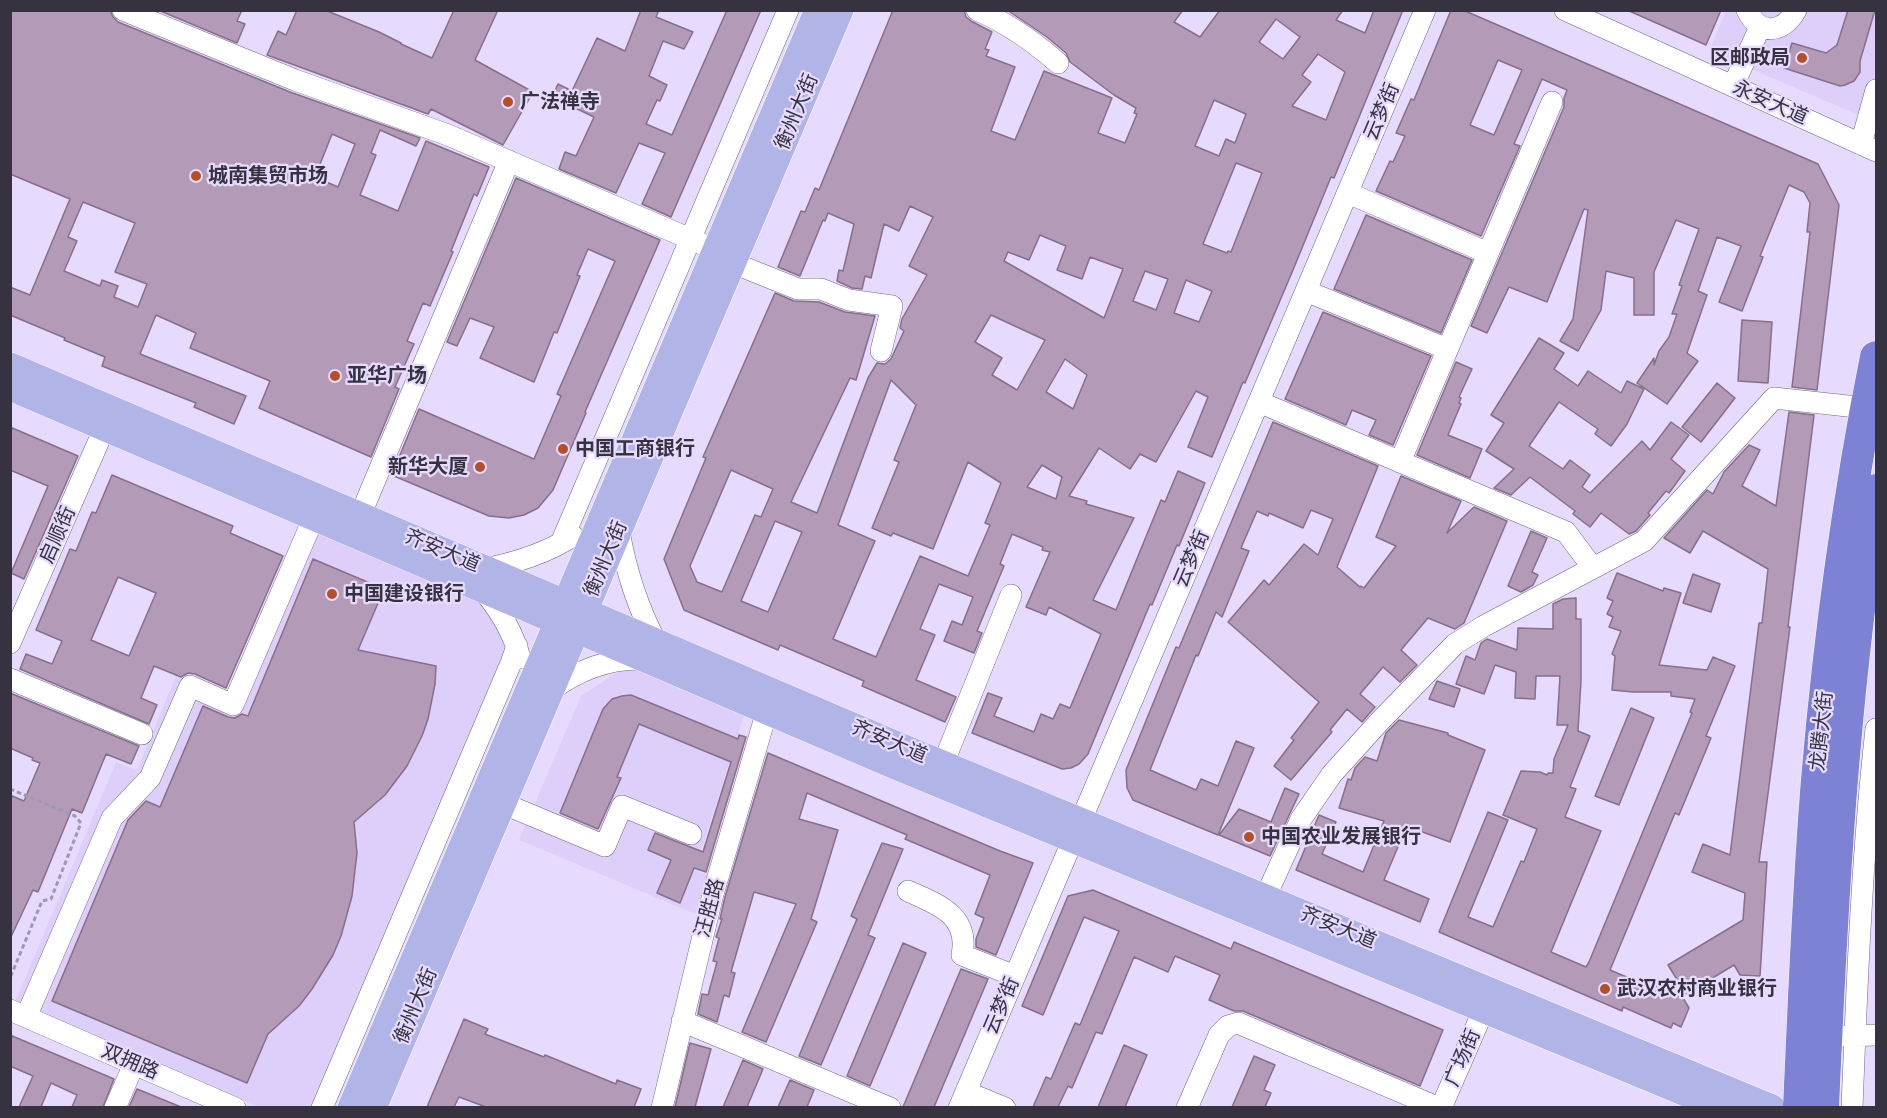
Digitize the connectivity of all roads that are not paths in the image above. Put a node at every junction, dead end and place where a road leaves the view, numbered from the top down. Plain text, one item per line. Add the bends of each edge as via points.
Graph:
1 (123, 10) edge
2 (788, 10) edge
3 (818, 10) edge
4 (840, 10) edge
5 (977, 10) edge
6 (1425, 10) edge
7 (1564, 10) edge
8 (1747, 10) edge
9 (1796, 10) edge
10 (1000, 15) edge
11 (1760, 27) junction
12 (1058, 63) dead end
13 (1733, 86) junction
14 (1876, 90) edge
15 (1552, 102) dead end
16 (1869, 147) edge
17 (509, 161) junction
18 (1348, 193) junction
19 (691, 239) junction
20 (1488, 253) junction
21 (724, 256) junction
22 (1306, 291) junction
23 (1447, 349) junction
24 (880, 351) dead end
25 (1876, 357) edge
26 (10, 366) edge
27 (10, 387) edge
28 (1259, 402) junction
29 (1866, 408) junction
30 (105, 428) junction
31 (1400, 462) junction
32 (1876, 490) edge
33 (360, 516) junction
34 (314, 517) junction
35 (612, 520) junction
36 (561, 543) junction
37 (1593, 568) junction
38 (482, 579) junction
39 (1011, 595) dead end
40 (571, 616) junction
41 (10, 643) edge
42 (517, 646) junction
43 (651, 651) junction
44 (10, 679) edge
45 (550, 690) junction
46 (525, 698) junction
47 (767, 711) junction
48 (1876, 729) edge
49 (142, 734) dead end
50 (943, 765) junction
51 (502, 803) junction
52 (1077, 830) junction
53 (691, 834) dead end
54 (908, 891) dead end
55 (1265, 898) junction
56 (1015, 976) junction
57 (1484, 1009) junction
58 (18, 1014) edge
59 (682, 1021) junction
60 (1876, 1035) edge
61 (1841, 1036) junction
62 (134, 1064) junction
63 (962, 1100) edge
64 (115, 1107) edge
65 (235, 1107) edge
66 (322, 1107) edge
67 (351, 1107) edge
68 (373, 1107) edge
69 (662, 1107) edge
70 (890, 1107) edge
71 (1005, 1107) edge
72 (1187, 1107) edge
73 (1440, 1107) edge
74 (1722, 1107) edge
75 (1772, 1107) edge
76 (1799, 1107) edge
77 (1823, 1107) edge
78 (1852, 1107) edge

1 - 17 street
2 - 19 street
3 - 21 main road, 衡州大街
4 - 21 main road, 衡州大街
5 - 10 street
6 - 18 street, 云梦街
7 - 13 street, 永安大道
8 - 11 street
9 - 11 street via 1782,27
10 - 12 street
11 - 13 street
13 - 16 street, 永安大道
14 - 16 street
15 - 20 street
17 - 19 street
17 - 33 street
18 - 20 street
18 - 22 street, 云梦街
19 - 21 street
19 - 36 street
20 - 23 street
21 - 24 street via 798,289 821,289 849,300 892,306
21 - 35 main road, 衡州大街
22 - 23 street
22 - 28 street, 云梦街
23 - 31 street
25 - 29 highway, 龙腾大街
26 - 33 main road, 齐安大道
27 - 30 main road, 齐安大道
28 - 31 street
28 - 52 street, 云梦街
29 - 37 street via 1774,398 1644,541
29 - 76 highway, 龙腾大街 via 1824,708 1811,863
30 - 34 main road, 齐安大道
30 - 41 street, 启顺街
31 - 37 street via 1566,532
32 - 61 highway, 龙腾大街 via 1842,769 1833,900
33 - 38 main road, 齐安大道
34 - 38 main road, 齐安大道
34 - 58 street via 233,705 190,686 150,778 112,818
35 - 36 street via 592,522
35 - 40 main road, 衡州大街
35 - 43 street
36 - 38 street
37 - 55 street via 1455,644 1332,774 1301,819
38 - 40 main road, 齐安大道
38 - 42 street
39 - 50 street
40 - 43 main road, 齐安大道
40 - 45 main road, 衡州大街
40 - 46 main road, 衡州大街
42 - 46 street
42 - 66 street
43 - 45 street via 599,664
43 - 47 main road, 齐安大道
43 - 50 main road, 齐安大道
44 - 49 street
45 - 51 main road, 衡州大街
46 - 67 main road, 衡州大街
47 - 52 main road, 齐安大道
47 - 59 street, 汪胜路 via 713,894
48 - 61 street via 1864,873
50 - 52 main road, 齐安大道
51 - 53 street via 605,846 622,806
51 - 68 main road, 衡州大街
52 - 55 main road, 齐安大道
52 - 56 street, 云梦街
52 - 57 main road, 齐安大道
54 - 56 street via 941,906 956,920 964,939 962,955
55 - 75 main road, 齐安大道
56 - 63 street, 云梦街
57 - 73 street, 广场街
57 - 74 main road, 齐安大道
58 - 62 street, 双拥路
59 - 69 street, 汪胜路
59 - 70 street
60 - 61 street
61 - 77 highway, 龙腾大街
61 - 78 street
62 - 64 street
62 - 65 street, 双拥路
63 - 71 street
72 - 73 street via 1219,1035 1238,1023

